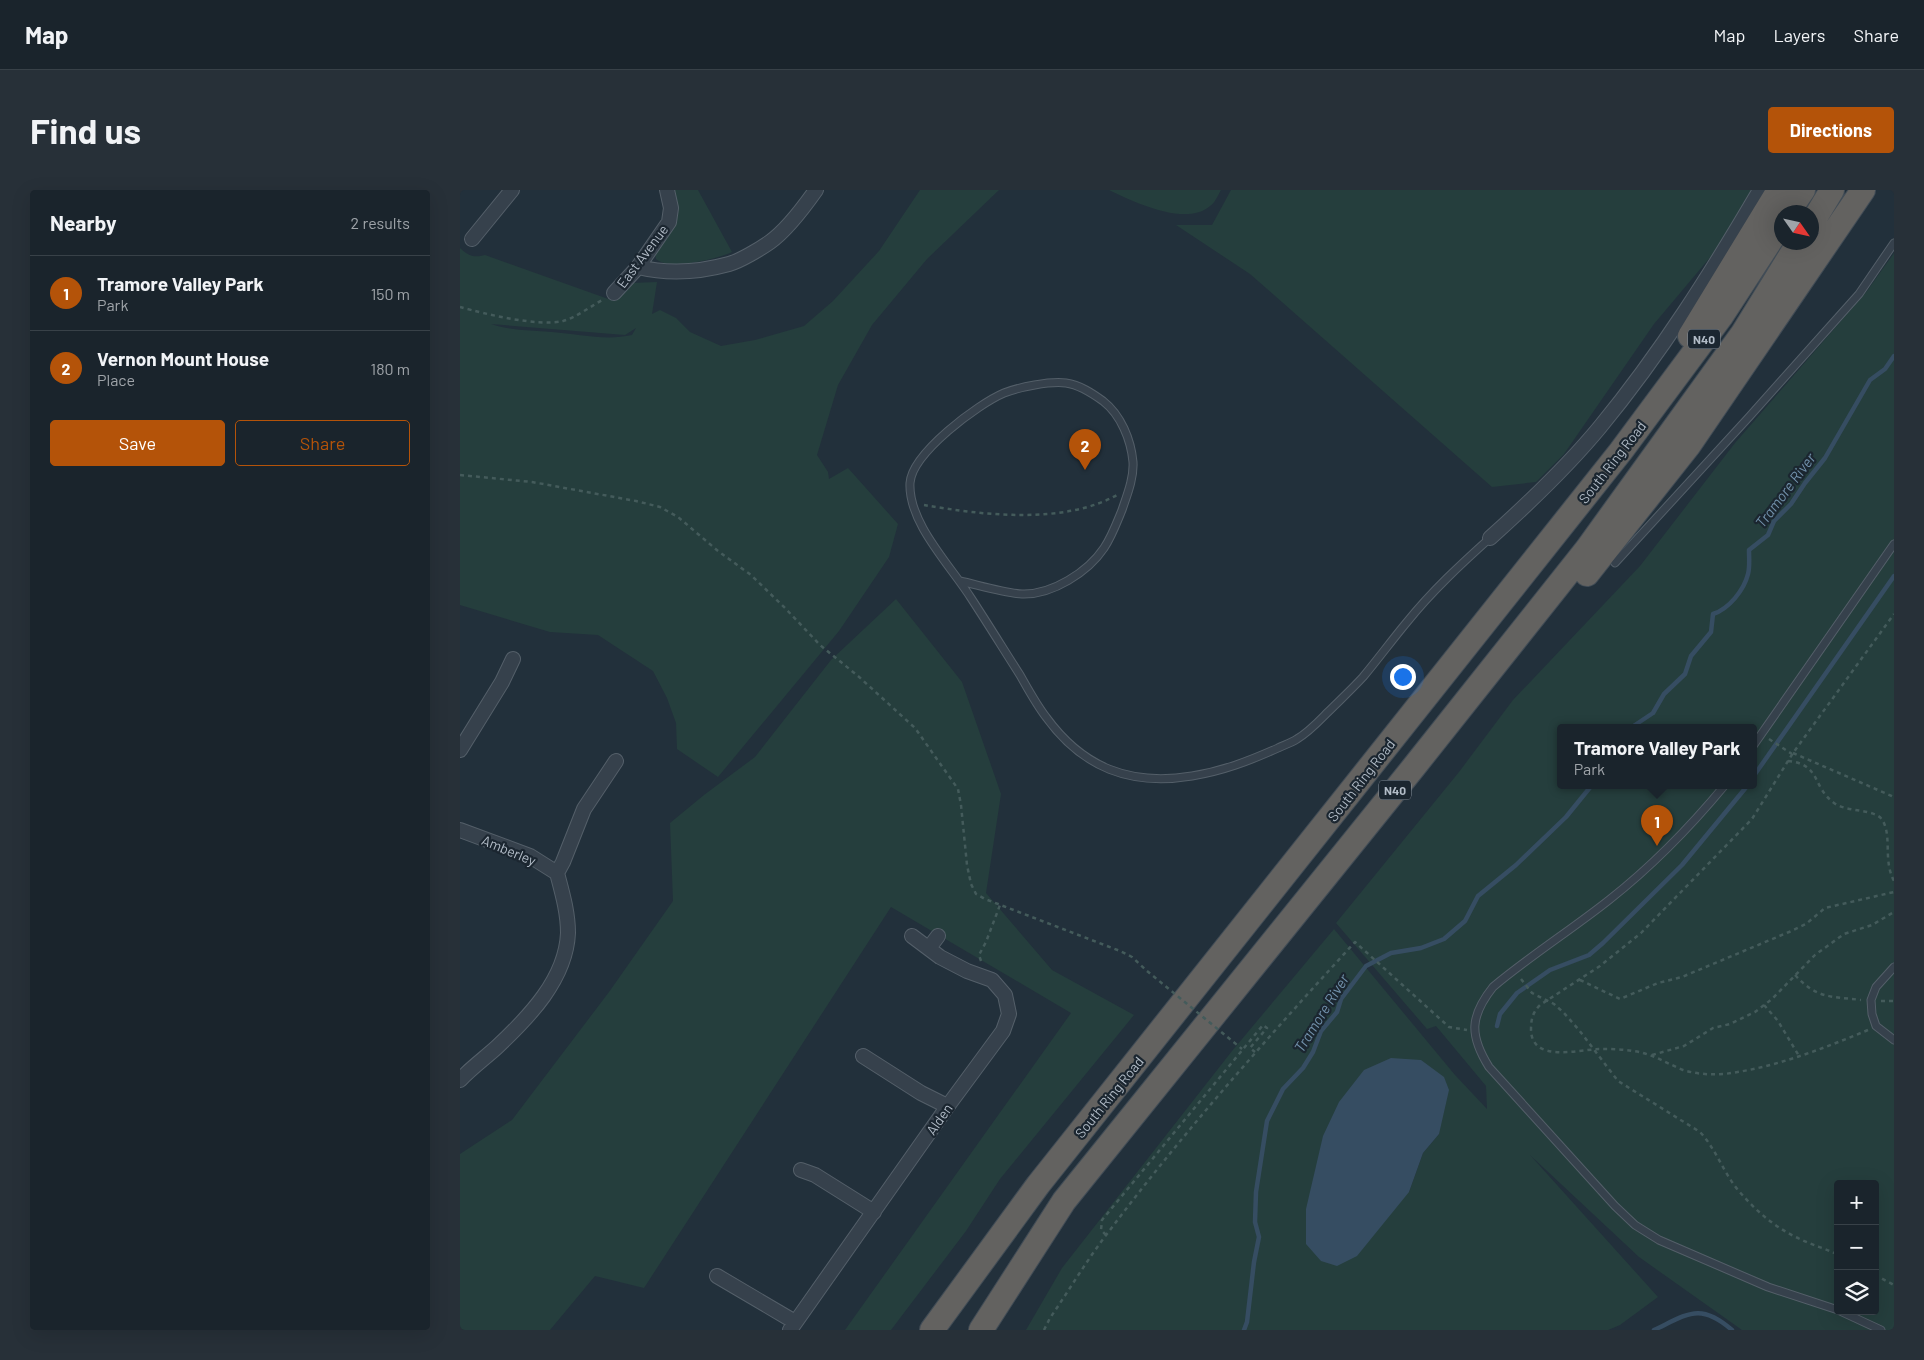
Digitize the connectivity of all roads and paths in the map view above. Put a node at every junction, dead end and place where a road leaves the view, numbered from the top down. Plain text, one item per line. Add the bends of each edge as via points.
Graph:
1 (512, 190) edge
2 (667, 190) edge
3 (816, 190) edge
4 (1760, 190) edge
5 (1779, 190) edge
6 (1803, 190) edge
7 (1832, 190) edge
8 (1857, 199) edge
9 (1793, 205) edge
10 (1819, 211) edge
11 (1774, 235) edge
12 (472, 239) dead end
13 (1894, 243) edge
14 (1794, 250) edge
15 (638, 267) junction
16 (614, 293) joint
17 (460, 307) edge
18 (1743, 333) junction
19 (1621, 452) junction
20 (460, 475) edge
21 (1129, 488) junction
22 (913, 503) junction
23 (1490, 538) joint
24 (1894, 544) edge
25 (1615, 562) dead end
26 (960, 581) junction
27 (1894, 614) edge
28 (513, 659) dead end
29 (1757, 740) edge
30 (1771, 740) dead end
31 (460, 750) edge
32 (1792, 754) junction
33 (616, 761) dead end
34 (1788, 761) junction
35 (1413, 768) junction
36 (1721, 789) edge
37 (1894, 797) edge
38 (460, 830) edge
39 (557, 873) junction
40 (1894, 881) edge
41 (1894, 892) edge
42 (1000, 905) junction
43 (1894, 912) edge
44 (912, 936) dead end
45 (938, 936) dead end
46 (929, 948) junction
47 (1894, 967) edge
48 (1795, 975) junction
49 (992, 980) junction
50 (1580, 980) junction
51 (1522, 981) dead end
52 (1546, 1000) junction
53 (1871, 1000) junction
54 (1894, 1001) edge
55 (1764, 1006) junction
56 (1876, 1026) junction
57 (1474, 1031) junction
58 (1894, 1040) edge
59 (1242, 1049) junction
60 (1594, 1050) junction
61 (1255, 1052) junction
62 (1650, 1055) junction
63 (862, 1056) dead end
64 (1799, 1056) junction
65 (460, 1080) edge
66 (947, 1106) junction
67 (800, 1170) dead end
68 (874, 1212) junction
69 (1106, 1235) junction
70 (1834, 1253) edge
71 (717, 1276) dead end
72 (1879, 1277) edge
73 (1894, 1285) edge
74 (1834, 1309) edge
75 (1848, 1315) edge
76 (793, 1326) edge
77 (932, 1330) edge
78 (981, 1330) edge
79 (1044, 1330) edge
80 (1881, 1330) edge

1 - 12 street
2 - 15 street, East Avenue via 671,216
3 - 15 street via 771,241 730,264 674,271
4 - 23 street via 1677,323 1625,396 1572,459
5 - 19 highway
6 - 9 highway
7 - 10 highway
8 - 18 highway
8 - 35 highway via 1688,445 1495,685
11 - 19 highway, South Ring Road / N40 via 1722,315
13 - 25 lane via 1859,294
14 - 18 highway, South Ring Road / N40
15 - 16 street, East Avenue
16 - 17 path via 571,318 557,322 534,322
18 - 35 highway, South Ring Road / N40 via 1587,549
19 - 77 highway, South Ring Road / N40 via 1038,1185
20 - 42 path via 532,482 660,508 678,518 751,575 820,645 915,728 958,789 971,884 976,894
21 - 22 path via 1102,501 1044,515 965,512
21 - 22 lane via 1133,463 1126,432 1117,416 1090,391 1065,383 1006,392 974,410 934,443 919,462 910,480
21 - 26 lane via 1118,521 1104,548 1085,568 1064,582 1022,594
22 - 26 lane via 934,547
23 - 26 lane via 1446,577 1362,678 1298,739 1222,771 1181,778 1130,776 1102,767 1068,744 1046,717
24 - 29 lane
27 - 32 path
28 - 31 street
30 - 32 path
32 - 34 path
32 - 37 path
33 - 39 street via 584,808
34 - 40 path via 1805,764 1824,793 1845,809 1879,816 1888,836 1886,854
34 - 50 path via 1752,819 1725,848 1641,932
35 - 78 highway, South Ring Road / N40 via 1064,1201
36 - 57 lane via 1638,876 1493,987 1478,1011
38 - 39 street, Amberley via 530,856
39 - 65 street via 568,933 560,967 526,1018
41 - 50 path via 1825,908 1806,924 1789,932 1628,997 1610,996
42 - 49 path via 979,955
42 - 59 path, bridge via 1132,957
43 - 48 path via 1872,925 1844,934 1815,955
44 - 46 street
45 - 46 street
46 - 49 street
47 - 53 lane via 1876,987
48 - 53 path via 1815,993
48 - 55 path
49 - 66 street, Alden via 1005,995 1009,1014 1003,1031
50 - 52 path
51 - 52 path via 1532,993
52 - 60 path via 1564,1013
52 - 60 path via 1531,1018 1532,1041 1555,1052
53 - 54 path
53 - 56 lane
55 - 62 path via 1740,1020 1713,1028 1684,1046
55 - 64 path via 1778,1021
56 - 58 lane
56 - 64 path
57 - 61 path via 1449,1027 1355,942
57 - 74 lane via 1476,1044 1489,1067 1635,1225 1659,1240 1762,1284
59 - 61 path via 1263,1025 1267,1028 1250,1048
59 - 69 path via 1102,1220 1100,1230
60 - 62 path via 1634,1051
60 - 70 path via 1618,1081 1700,1132 1738,1190 1771,1223
61 - 69 path
62 - 64 path via 1684,1070 1703,1074 1750,1070
63 - 66 street
66 - 68 street, Alden
67 - 68 street via 815,1175
68 - 76 street, Alden
69 - 79 path
71 - 76 street via 734,1293
72 - 73 path
75 - 80 lane

